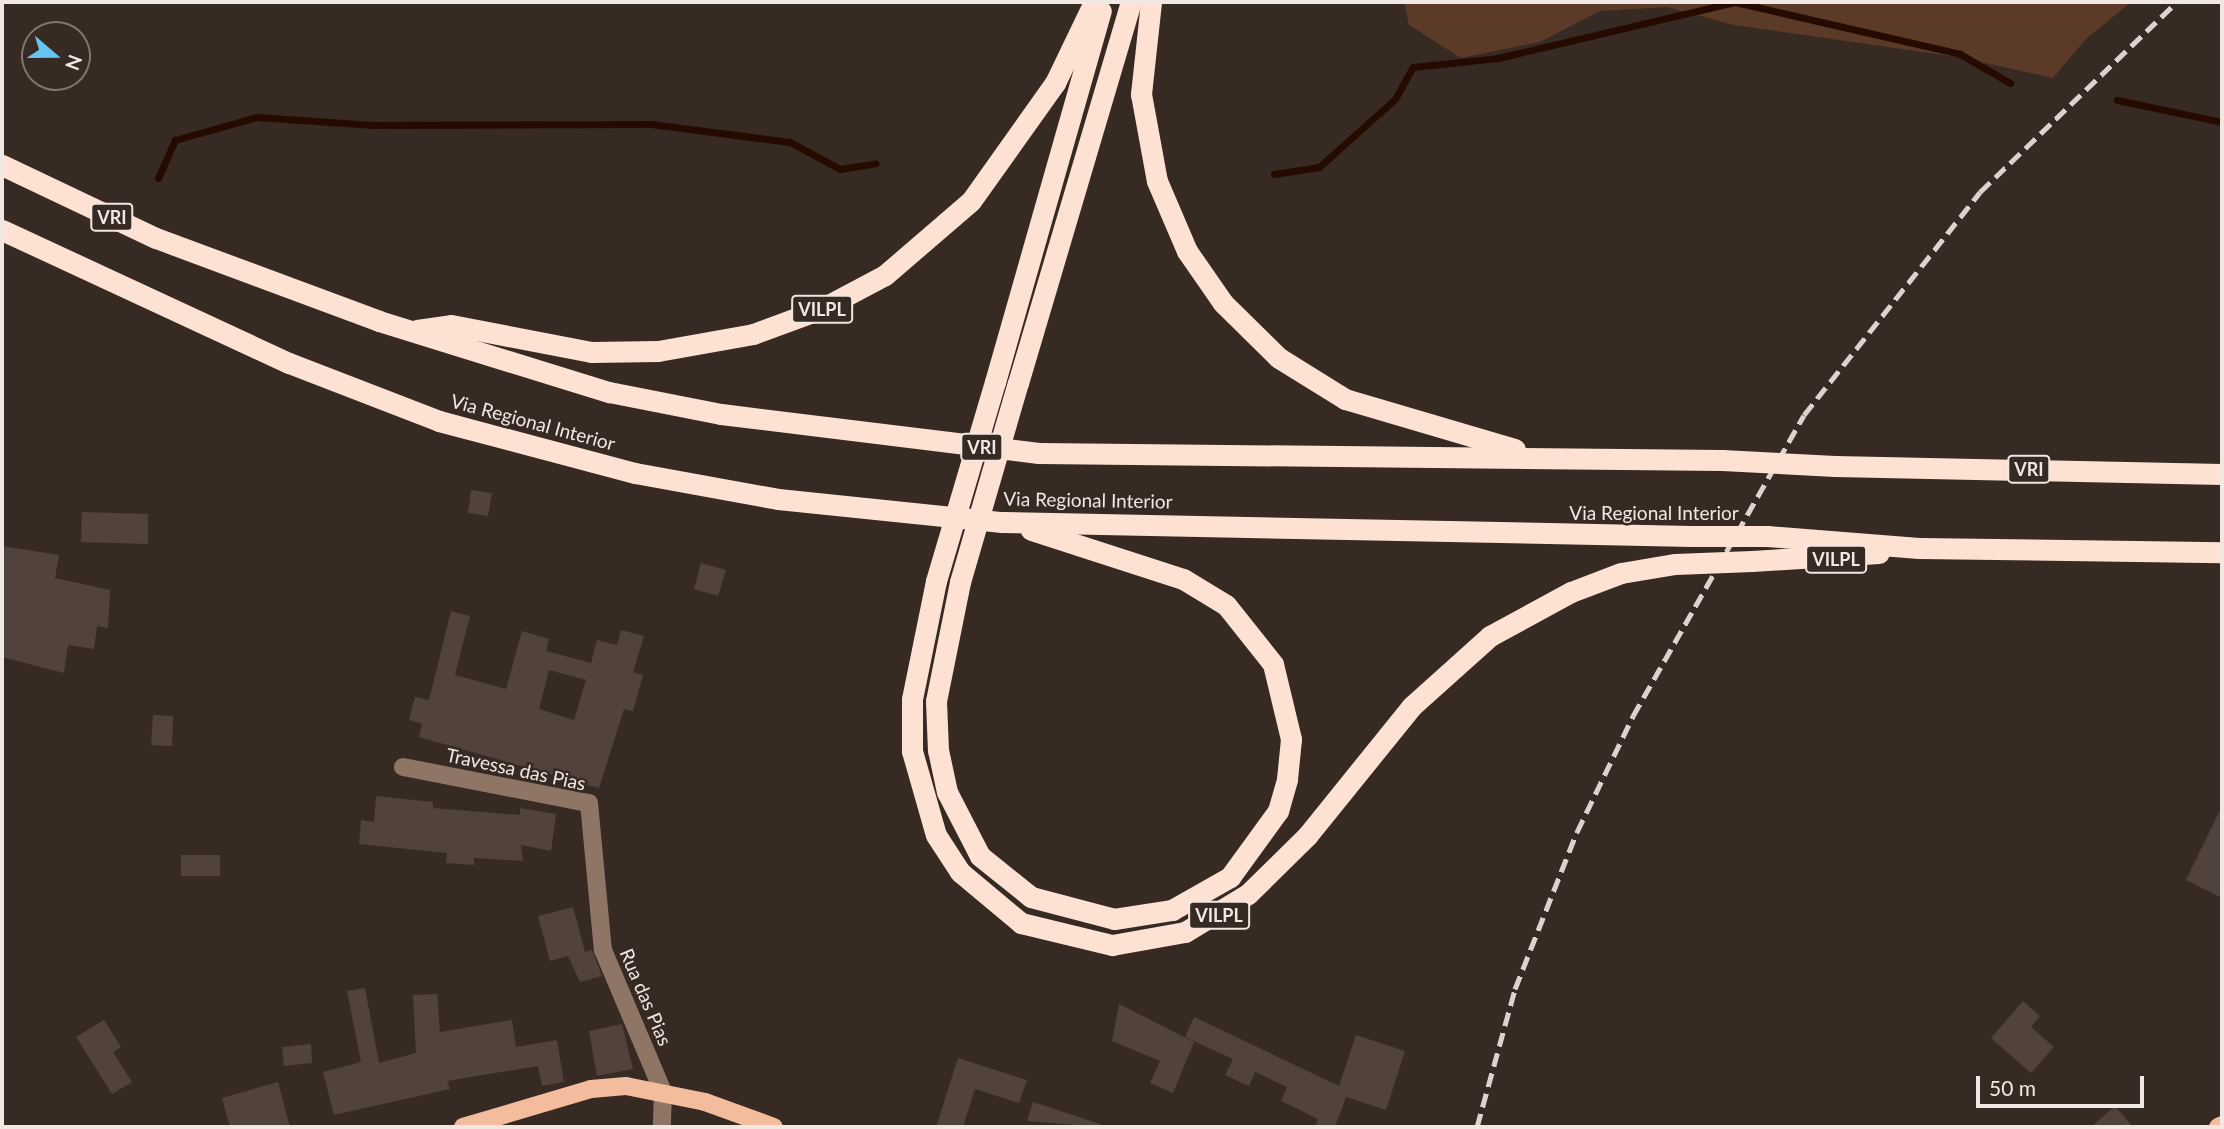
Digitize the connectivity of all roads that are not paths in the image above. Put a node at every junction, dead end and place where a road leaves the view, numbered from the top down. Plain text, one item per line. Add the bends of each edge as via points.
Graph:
1 (1094, 2) edge
2 (1103, 2) edge
3 (1131, 2) edge
4 (1151, 2) edge
5 (2, 165) edge
6 (2, 230) edge
7 (412, 331) junction
8 (1566, 458) junction
9 (2222, 474) edge
10 (1002, 522) junction
11 (1919, 548) junction
12 (2222, 552) edge
13 (403, 767) dead end
14 (593, 838) joint
15 (663, 1092) junction
16 (463, 1127) edge
17 (662, 1127) edge
18 (774, 1127) edge

1 - 7 highway, VILPL via 1049,94 971,201 885,275 821,309 753,334 658,351 591,352 451,325
2 - 11 highway, VILPL, bridge via 936,581 912,699 921,800 936,835 960,872 1021,923 1112,945 1185,932 1248,894 1307,836 1412,706 1490,636 1570,592 1621,573 1675,564 1825,560
3 - 10 highway, VILPL, bridge via 960,582 936,701 937,750 947,793 980,856 1031,897 1114,919 1172,910 1230,877 1279,811 1291,739 1273,664 1226,605 1182,579
4 - 8 highway via 1141,94 1154,170 1187,251 1223,303 1279,358 1345,399 1486,444
5 - 7 highway, VRI via 156,238
6 - 10 highway, Via Regional Interior via 289,363 439,421 635,473 765,497
7 - 8 highway, VRI via 609,392 828,431 945,444 1053,453
8 - 9 highway, VRI, bridge
10 - 11 highway, Via Regional Interior, bridge via 1767,536
11 - 12 highway, Via Regional Interior
13 - 14 street, Travessa das Pias via 589,803
14 - 15 street, Rua das Pias via 603,950
15 - 16 main road via 592,1089
15 - 17 street, Rua das Pias
15 - 18 main road

